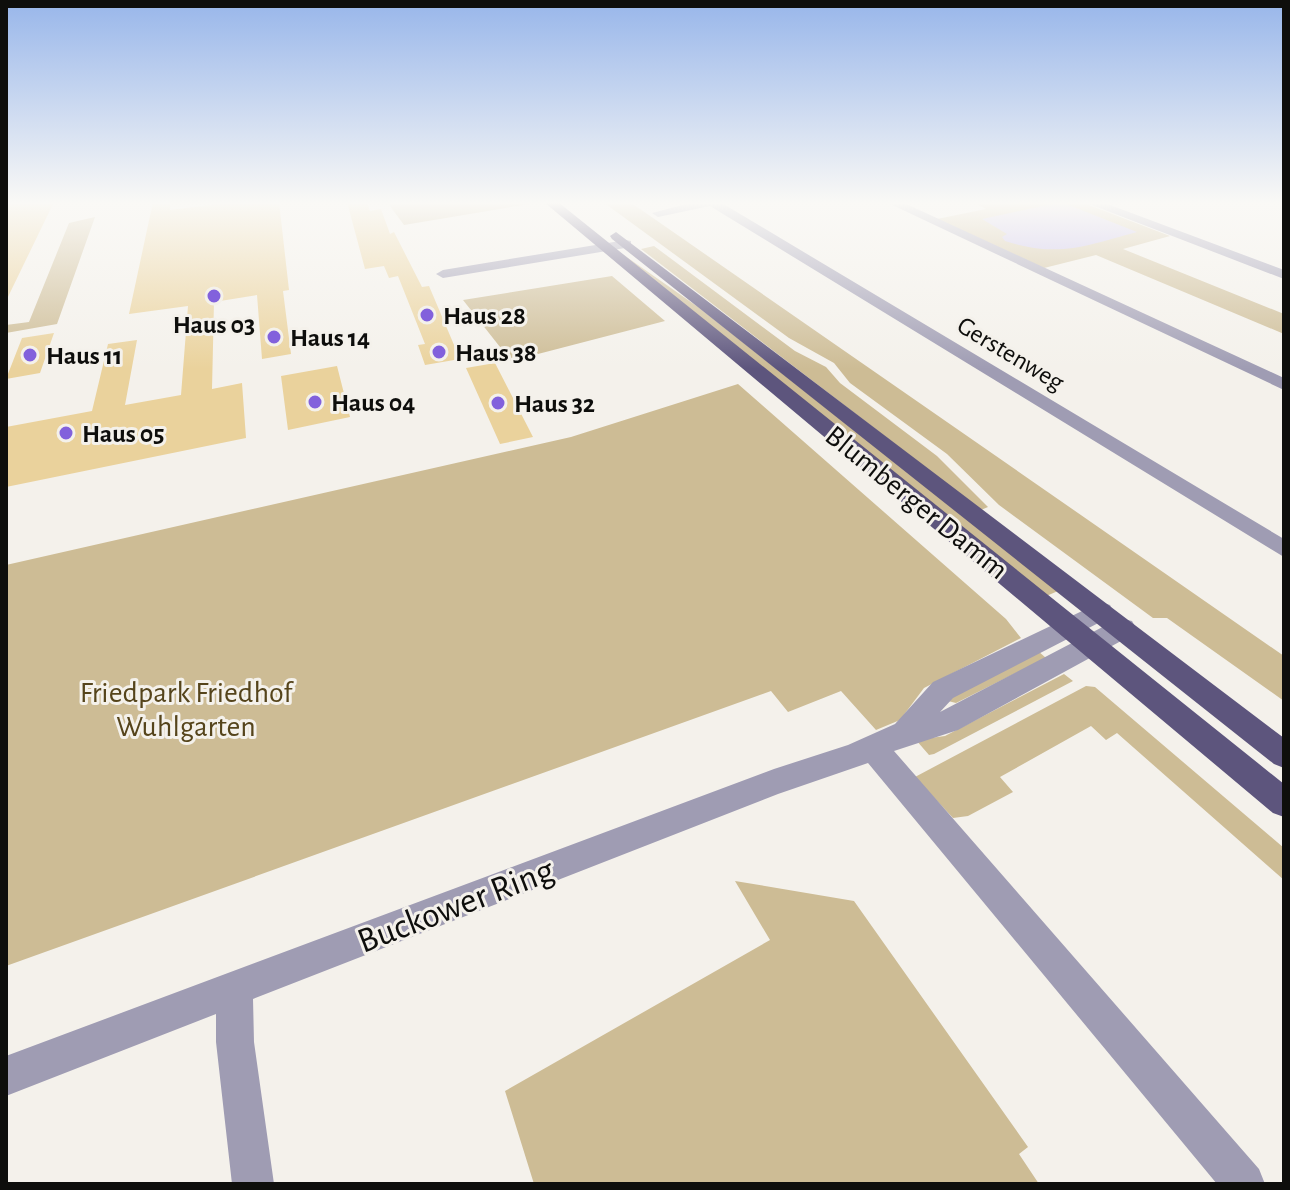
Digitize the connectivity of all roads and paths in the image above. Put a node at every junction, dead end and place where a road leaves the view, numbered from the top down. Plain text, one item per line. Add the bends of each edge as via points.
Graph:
1 (545, 258) edge
2 (630, 258) edge
3 (631, 258) edge
4 (804, 258) edge
5 (1011, 258) edge
6 (1238, 258) edge
7 (443, 274) dead end
8 (1284, 275) edge
9 (1284, 385) edge
10 (1284, 549) edge
11 (1101, 611) junction
12 (1070, 627) junction
13 (1123, 628) junction
14 (1092, 645) junction
15 (889, 740) junction
16 (1284, 755) edge
17 (1284, 803) edge
18 (234, 988) junction
19 (6, 1076) edge
20 (253, 1184) edge
21 (1244, 1184) edge

1 - 7 street
2 - 12 main road, Blumberger Damm
3 - 11 main road, Blumberger Damm
4 - 10 street, Gerstenweg
5 - 9 street
6 - 8 street
11 - 12 street, Buckower Ring
11 - 13 main road, Blumberger Damm
12 - 14 main road, Blumberger Damm
12 - 15 street, Buckower Ring via 943,690
13 - 14 street, Buckower Ring
13 - 16 main road, Blumberger Damm
14 - 15 street, Buckower Ring via 948,722
14 - 17 main road, Blumberger Damm
15 - 18 street, Buckower Ring
15 - 21 street
18 - 19 street, Buckower Ring
18 - 20 street via 235,1042

